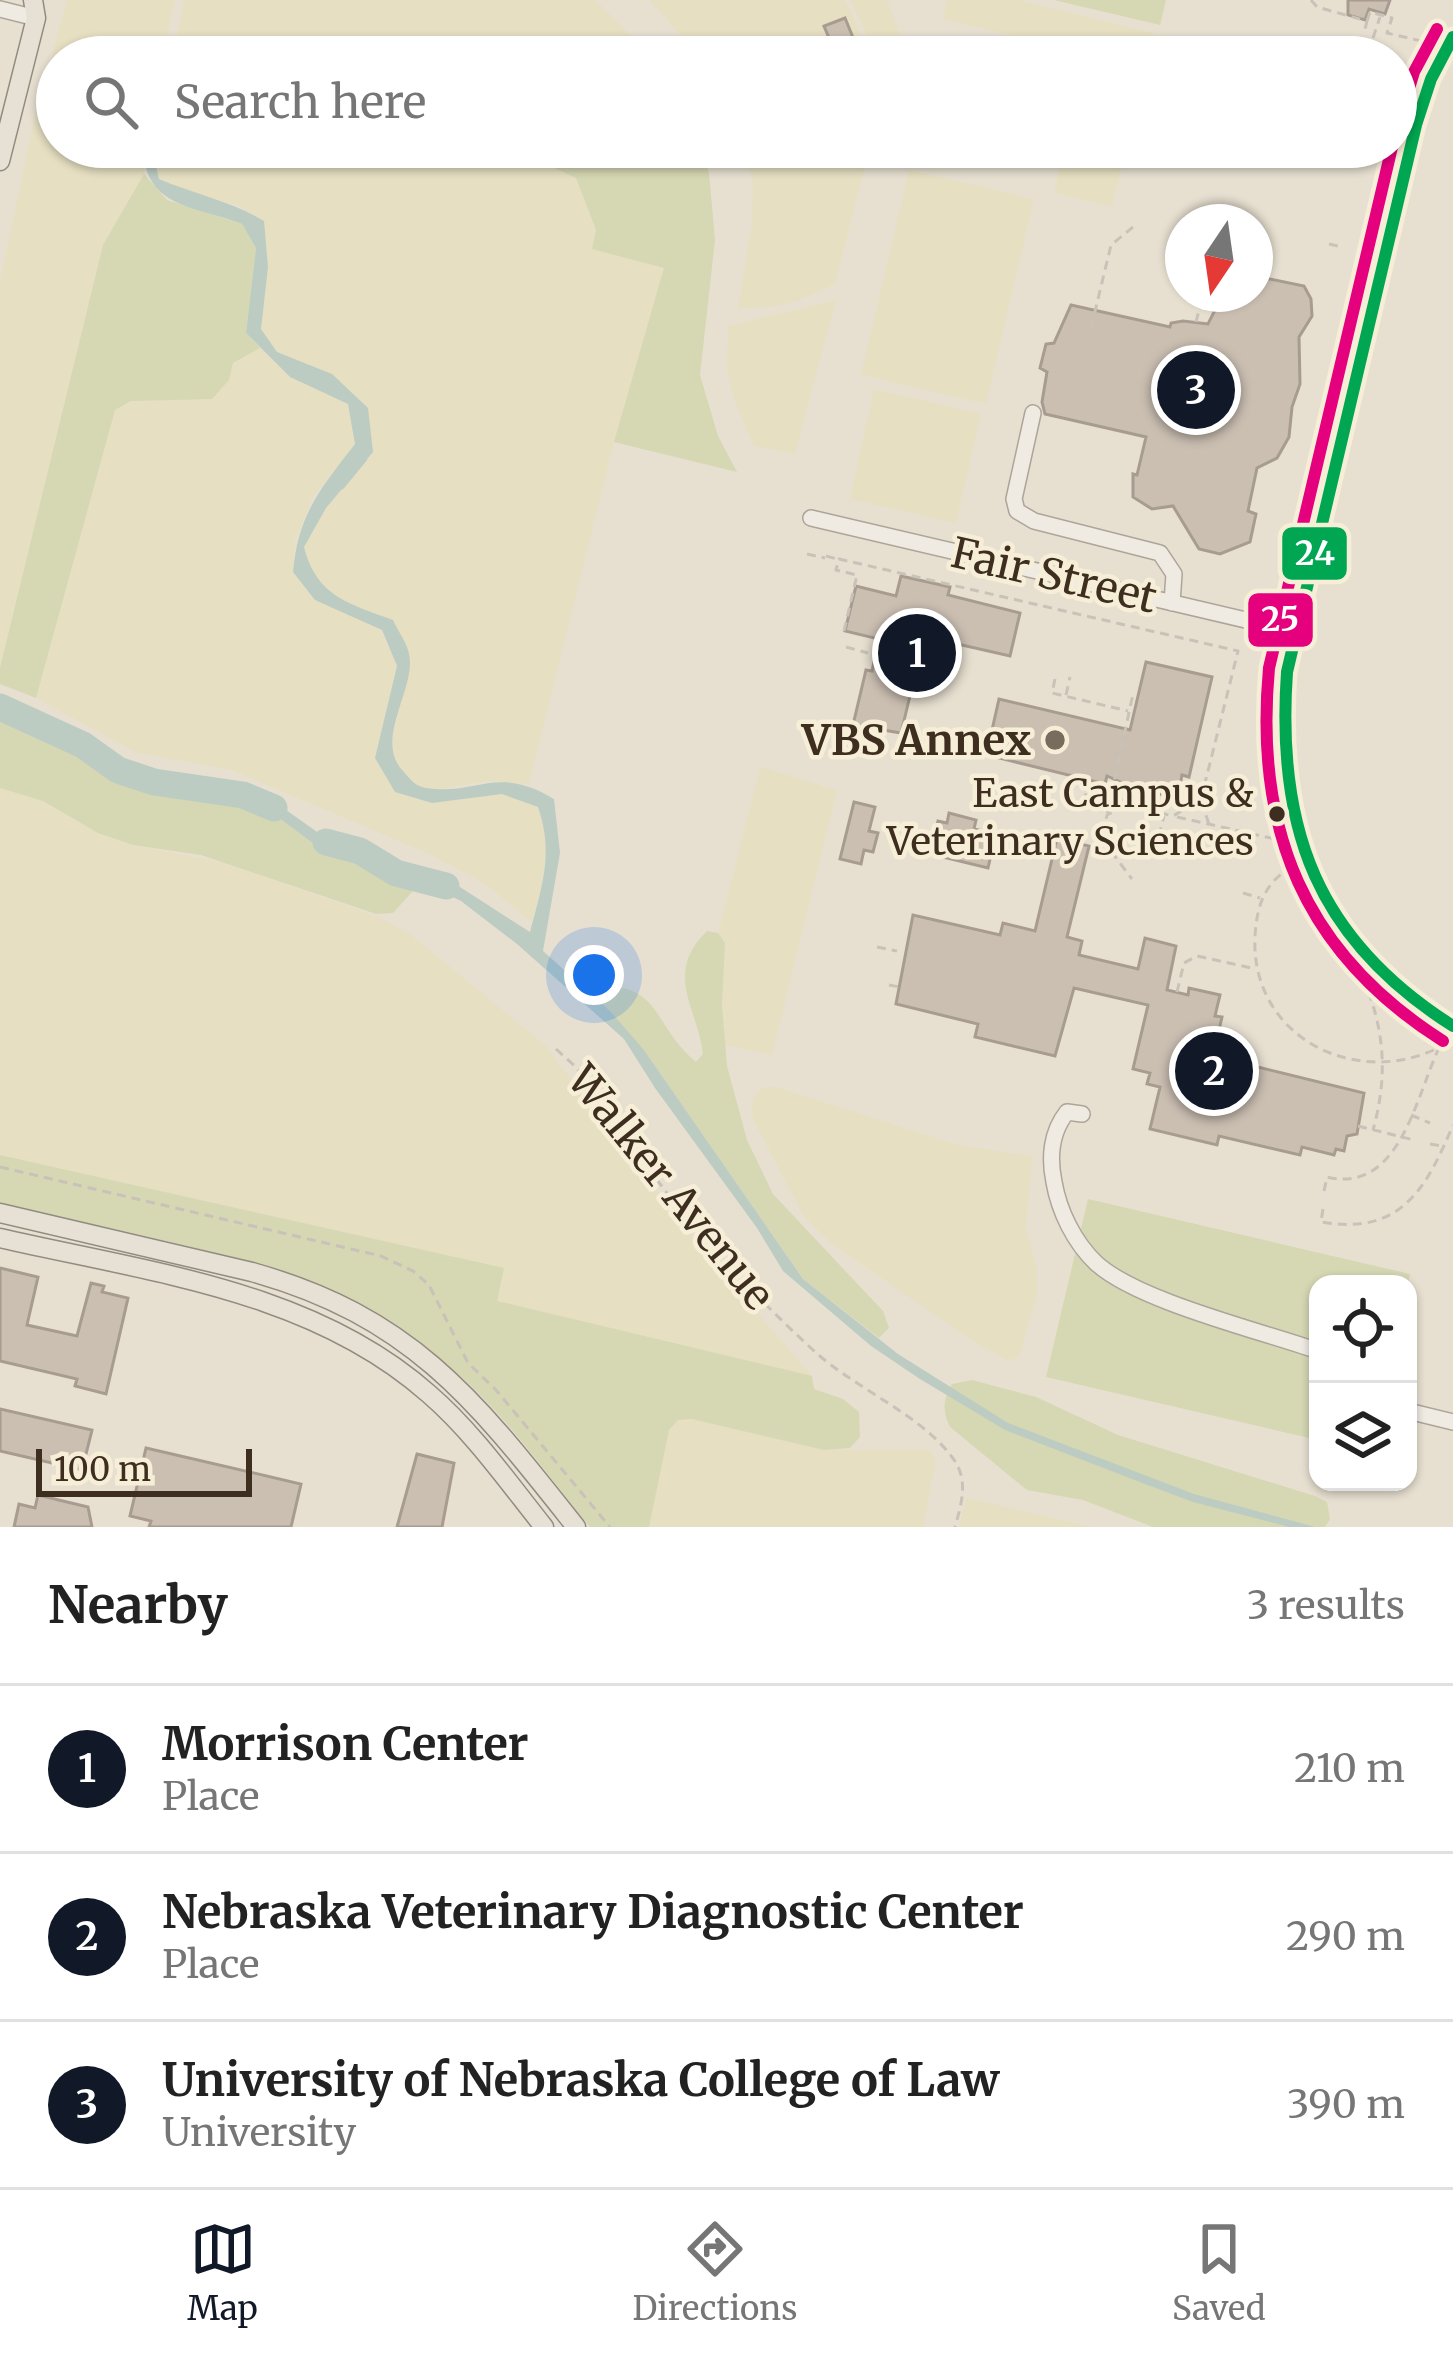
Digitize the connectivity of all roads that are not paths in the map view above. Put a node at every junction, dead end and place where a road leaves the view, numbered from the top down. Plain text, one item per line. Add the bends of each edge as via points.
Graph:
1 (52, 0) edge
2 (0, 9) edge
3 (35, 9) edge
4 (1453, 37) edge
5 (1417, 121) edge
6 (0, 161) edge
7 (1406, 168) edge
8 (1034, 413) dead end
9 (811, 518) dead end
10 (1172, 603) junction
11 (1297, 632) junction
12 (1448, 1032) edge
13 (1082, 1114) dead end
14 (0, 1213) edge
15 (0, 1238) edge
16 (1309, 1348) edge
17 (1417, 1413) edge
18 (1453, 1422) edge
19 (544, 1527) edge
20 (577, 1527) edge

1 - 3 main road
2 - 3 street
3 - 6 main road
4 - 5 street
7 - 11 street
8 - 10 street via 1017,512 1160,553 1174,574
9 - 10 street, Fair Street
10 - 11 street, Fair Street
11 - 12 street via 1284,700 1283,769 1302,849 1363,952
13 - 16 street via 1067,1112 1058,1125 1052,1169 1066,1220 1099,1266 1142,1290
14 - 20 main road via 252,1272 358,1312 450,1377
15 - 19 main road via 255,1298 344,1335 430,1395
17 - 18 street

